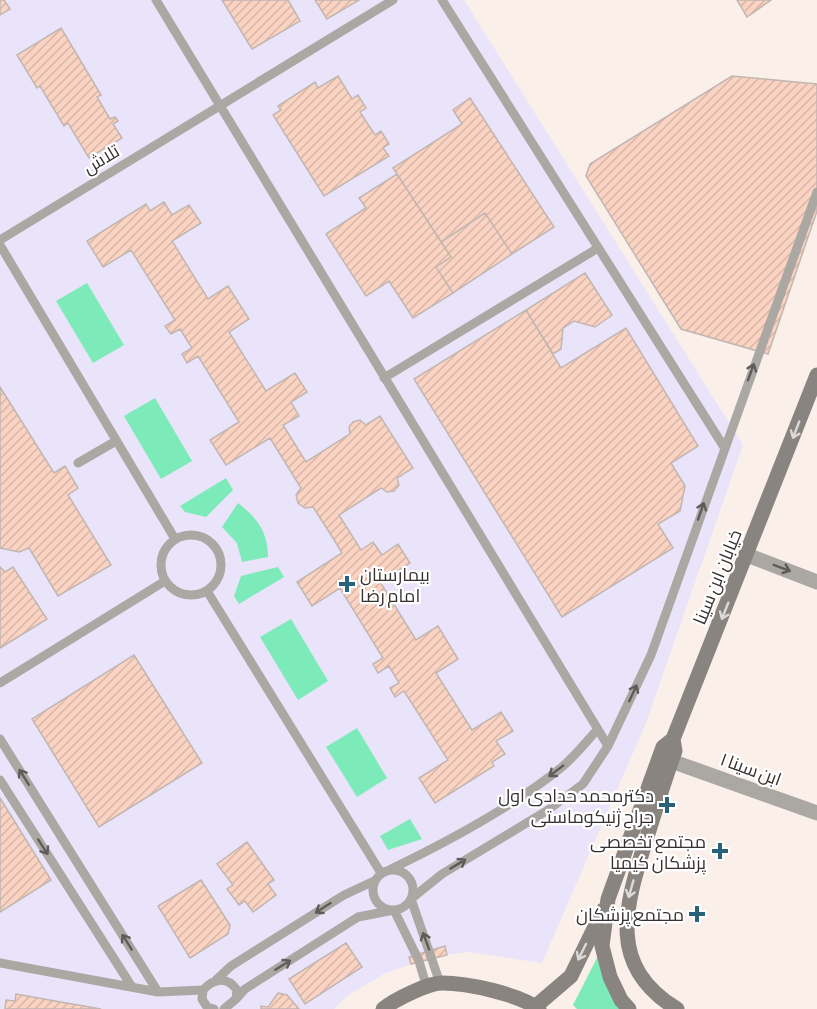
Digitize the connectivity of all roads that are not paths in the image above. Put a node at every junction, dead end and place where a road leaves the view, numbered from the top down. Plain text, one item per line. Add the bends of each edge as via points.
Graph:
1 (156, 0) edge
2 (393, 0) edge
3 (442, 0) edge
4 (220, 105) junction
5 (817, 192) edge
6 (0, 240) edge
7 (0, 244) edge
8 (598, 248) junction
9 (817, 375) edge
10 (384, 378) junction
11 (117, 441) junction
12 (724, 447) junction
13 (78, 463) dead end
14 (175, 539) junction
15 (747, 555) junction
16 (165, 581) junction
17 (817, 582) edge
18 (207, 591) junction
19 (0, 683) edge
20 (597, 730) junction
21 (0, 739) edge
22 (673, 739) junction
23 (608, 746) junction
24 (671, 761) junction
25 (0, 780) edge
26 (817, 813) edge
27 (75, 859) junction
28 (391, 869) junction
29 (57, 870) junction
30 (381, 873) junction
31 (374, 881) junction
32 (411, 899) junction
33 (608, 899) junction
34 (394, 910) junction
35 (0, 963) edge
36 (216, 980) junction
37 (433, 986) junction
38 (132, 987) junction
39 (203, 990) junction
40 (158, 992) junction
41 (236, 999) junction
42 (538, 1008) edge
43 (214, 1009) edge
44 (224, 1009) edge
45 (383, 1009) edge
46 (629, 1009) edge
47 (677, 1009) edge

1 - 4 lane
2 - 4 lane, تلاش
3 - 8 lane
4 - 6 lane, تلاش
4 - 10 lane
12 -> 5 lane
7 - 11 lane
8 - 10 lane
8 - 12 lane
9 -> 15 main road, خیابان ابن سینا
10 - 20 lane
11 - 13 lane
11 - 14 lane
23 -> 12 lane via 651,655
14 - 16 lane via 161,558
14 - 18 lane via 198,535 217,549 221,573
15 -> 17 street
15 -> 22 main road, خیابان ابن سینا
16 - 18 lane via 184,595
16 - 19 lane
18 - 30 lane
20 - 23 lane
20 -> 28 lane via 563,766 533,788
27 -> 21 lane
22 - 24 main road, خیابان ابن سینا via 675,751
22 - 33 main road via 663,747
32 -> 23 lane via 442,874 548,810 583,784
24 - 26 street, ابن سینا ۱
24 -> 47 main road, خیابان ابن سینا via 628,898 626,925 630,950 641,975 657,995
25 -> 29 lane
27 - 29 lane
40 -> 27 lane
28 - 30 lane
28 - 32 lane via 410,878
29 - 38 lane
30 - 31 lane
31 - 34 lane via 375,901
31 -> 36 lane via 344,895 231,966
32 - 34 lane
37 -> 32 lane
33 -> 42 main road via 571,976
33 - 46 main road via 602,946 609,977
34 - 37 lane
41 -> 34 lane via 245,989 358,917
35 - 38 lane
36 - 39 lane
36 - 41 lane via 232,982 237,990
37 - 42 main road via 490,989
37 - 45 main road
38 - 40 lane
39 - 40 lane
39 - 43 lane via 202,999
41 - 44 lane

